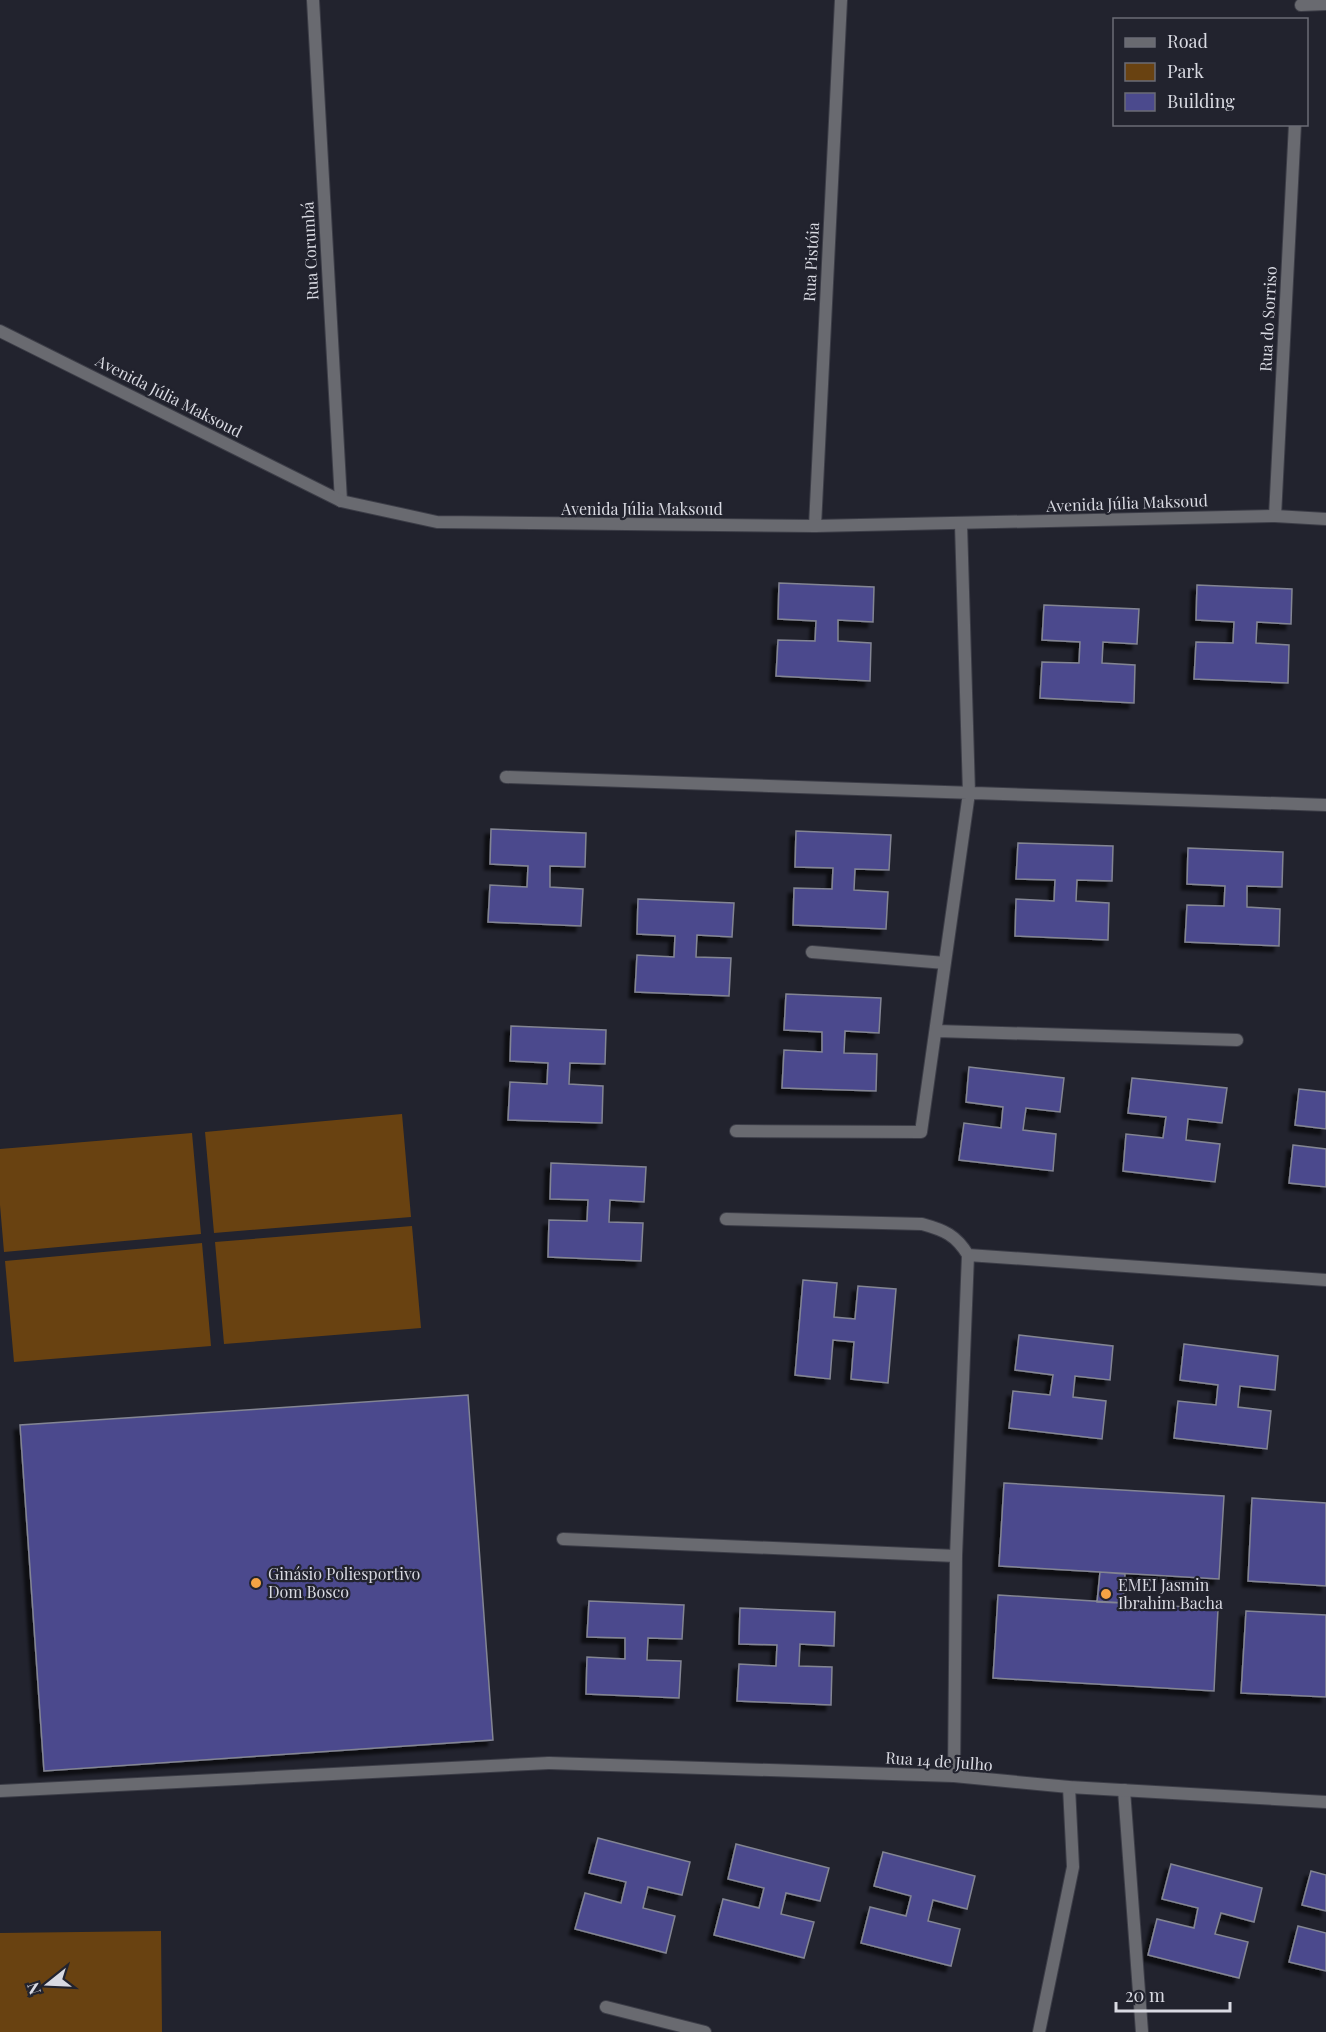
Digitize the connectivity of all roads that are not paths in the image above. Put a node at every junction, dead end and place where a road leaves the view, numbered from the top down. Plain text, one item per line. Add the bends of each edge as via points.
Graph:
1 (313, 0) edge
2 (841, 0) edge
3 (1301, 3) edge
4 (1326, 4) edge
5 (1300, 18) edge
6 (1295, 126) edge
7 (0, 331) edge
8 (341, 501) junction
9 (1275, 516) junction
10 (1326, 519) edge
11 (961, 524) junction
12 (815, 526) junction
13 (506, 777) dead end
14 (969, 793) junction
15 (1326, 805) edge
16 (812, 952) dead end
17 (945, 963) junction
18 (937, 1031) junction
19 (1237, 1040) dead end
20 (736, 1131) dead end
21 (726, 1219) dead end
22 (968, 1255) junction
23 (1326, 1280) edge
24 (563, 1539) dead end
25 (956, 1556) junction
26 (954, 1776) junction
27 (1069, 1787) junction
28 (1124, 1790) junction
29 (0, 1791) edge
30 (1326, 1802) edge
31 (606, 2007) dead end
32 (705, 2032) edge
33 (1039, 2032) edge
34 (1142, 2032) edge

1 - 8 street, Rua Corumbá
2 - 12 street, Rua Pistóia
3 - 4 street
3 - 5 street
6 - 9 street, Rua do Sorriso
7 - 8 street, Avenida Júlia Maksoud
8 - 12 street, Avenida Júlia Maksoud via 437,522
9 - 10 street, Avenida Júlia Maksoud
9 - 11 street, Avenida Júlia Maksoud
11 - 12 street, Avenida Júlia Maksoud
11 - 14 street
13 - 14 street
14 - 15 street
14 - 17 street
16 - 17 street
17 - 18 street
18 - 19 street
18 - 20 street via 921,1132
21 - 22 street via 922,1224 945,1230 959,1240
22 - 23 street
22 - 25 street
24 - 25 street
25 - 26 street
26 - 27 street, Rua 14 de Julho
26 - 29 street, Rua 14 de Julho via 549,1763
27 - 28 street, Rua 14 de Julho
27 - 33 street via 1073,1867
28 - 30 street, Rua 14 de Julho
28 - 34 street
31 - 32 street

